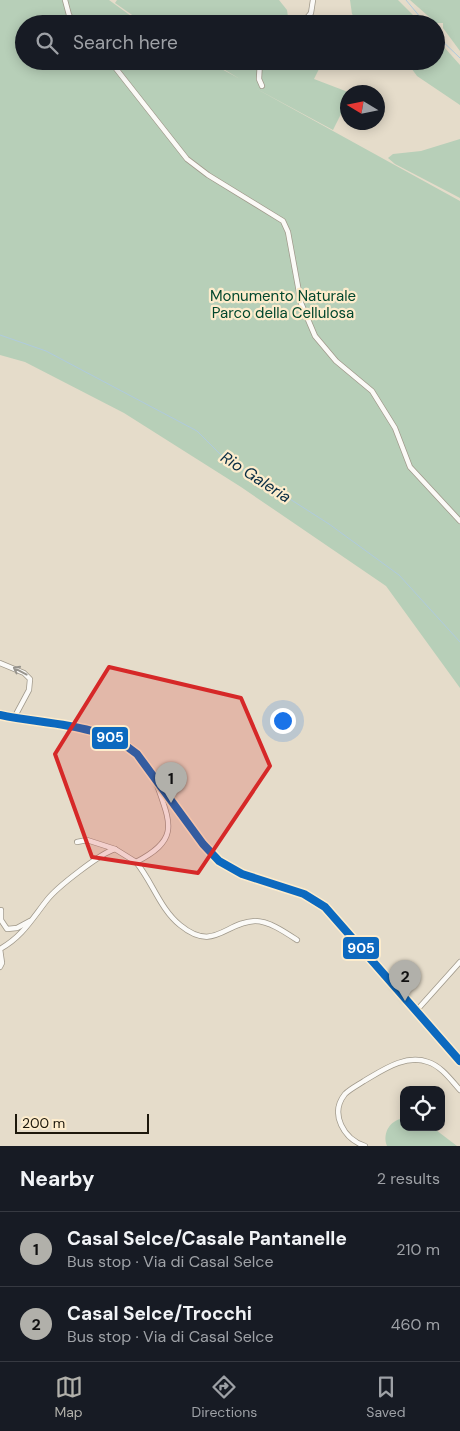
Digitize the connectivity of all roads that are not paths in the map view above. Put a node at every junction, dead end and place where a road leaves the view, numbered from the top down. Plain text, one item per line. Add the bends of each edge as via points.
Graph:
1 (65, 0) edge
2 (313, 0) edge
3 (69, 15) edge
4 (309, 15) edge
5 (117, 70) edge
6 (260, 70) edge
7 (262, 86) dead end
8 (460, 521) edge
9 (0, 663) edge
10 (0, 715) edge
11 (14, 718) junction
12 (154, 776) junction
13 (76, 842) dead end
14 (116, 850) junction
15 (136, 862) junction
16 (1, 910) edge
17 (34, 920) junction
18 (297, 940) dead end
19 (460, 962) edge
20 (0, 967) edge
21 (417, 1010) junction
22 (460, 1061) edge
23 (460, 1090) edge
24 (365, 1146) edge

1 - 3 street
2 - 4 street
5 - 8 street via 192,164 284,221 290,237 301,303 315,336 336,361 372,391 395,428 410,467
6 - 7 street
11 -> 9 street via 29,690 30,679
10 - 11 main road
11 - 12 main road via 113,736 131,748
12 - 15 street via 168,819 168,834 157,850
12 - 21 main road via 219,861 237,872 304,894 322,904
13 - 14 street via 87,840
14 - 15 street
14 - 17 street via 103,854 51,896
15 - 18 street via 172,917 193,933 215,936 257,921
16 - 17 street via 1,920 7,929
17 - 20 street via 17,938 0,949
19 - 21 street
21 - 22 main road
23 - 24 street via 427,1062 405,1061 386,1068 348,1091 341,1103 339,1116 343,1129 353,1140

